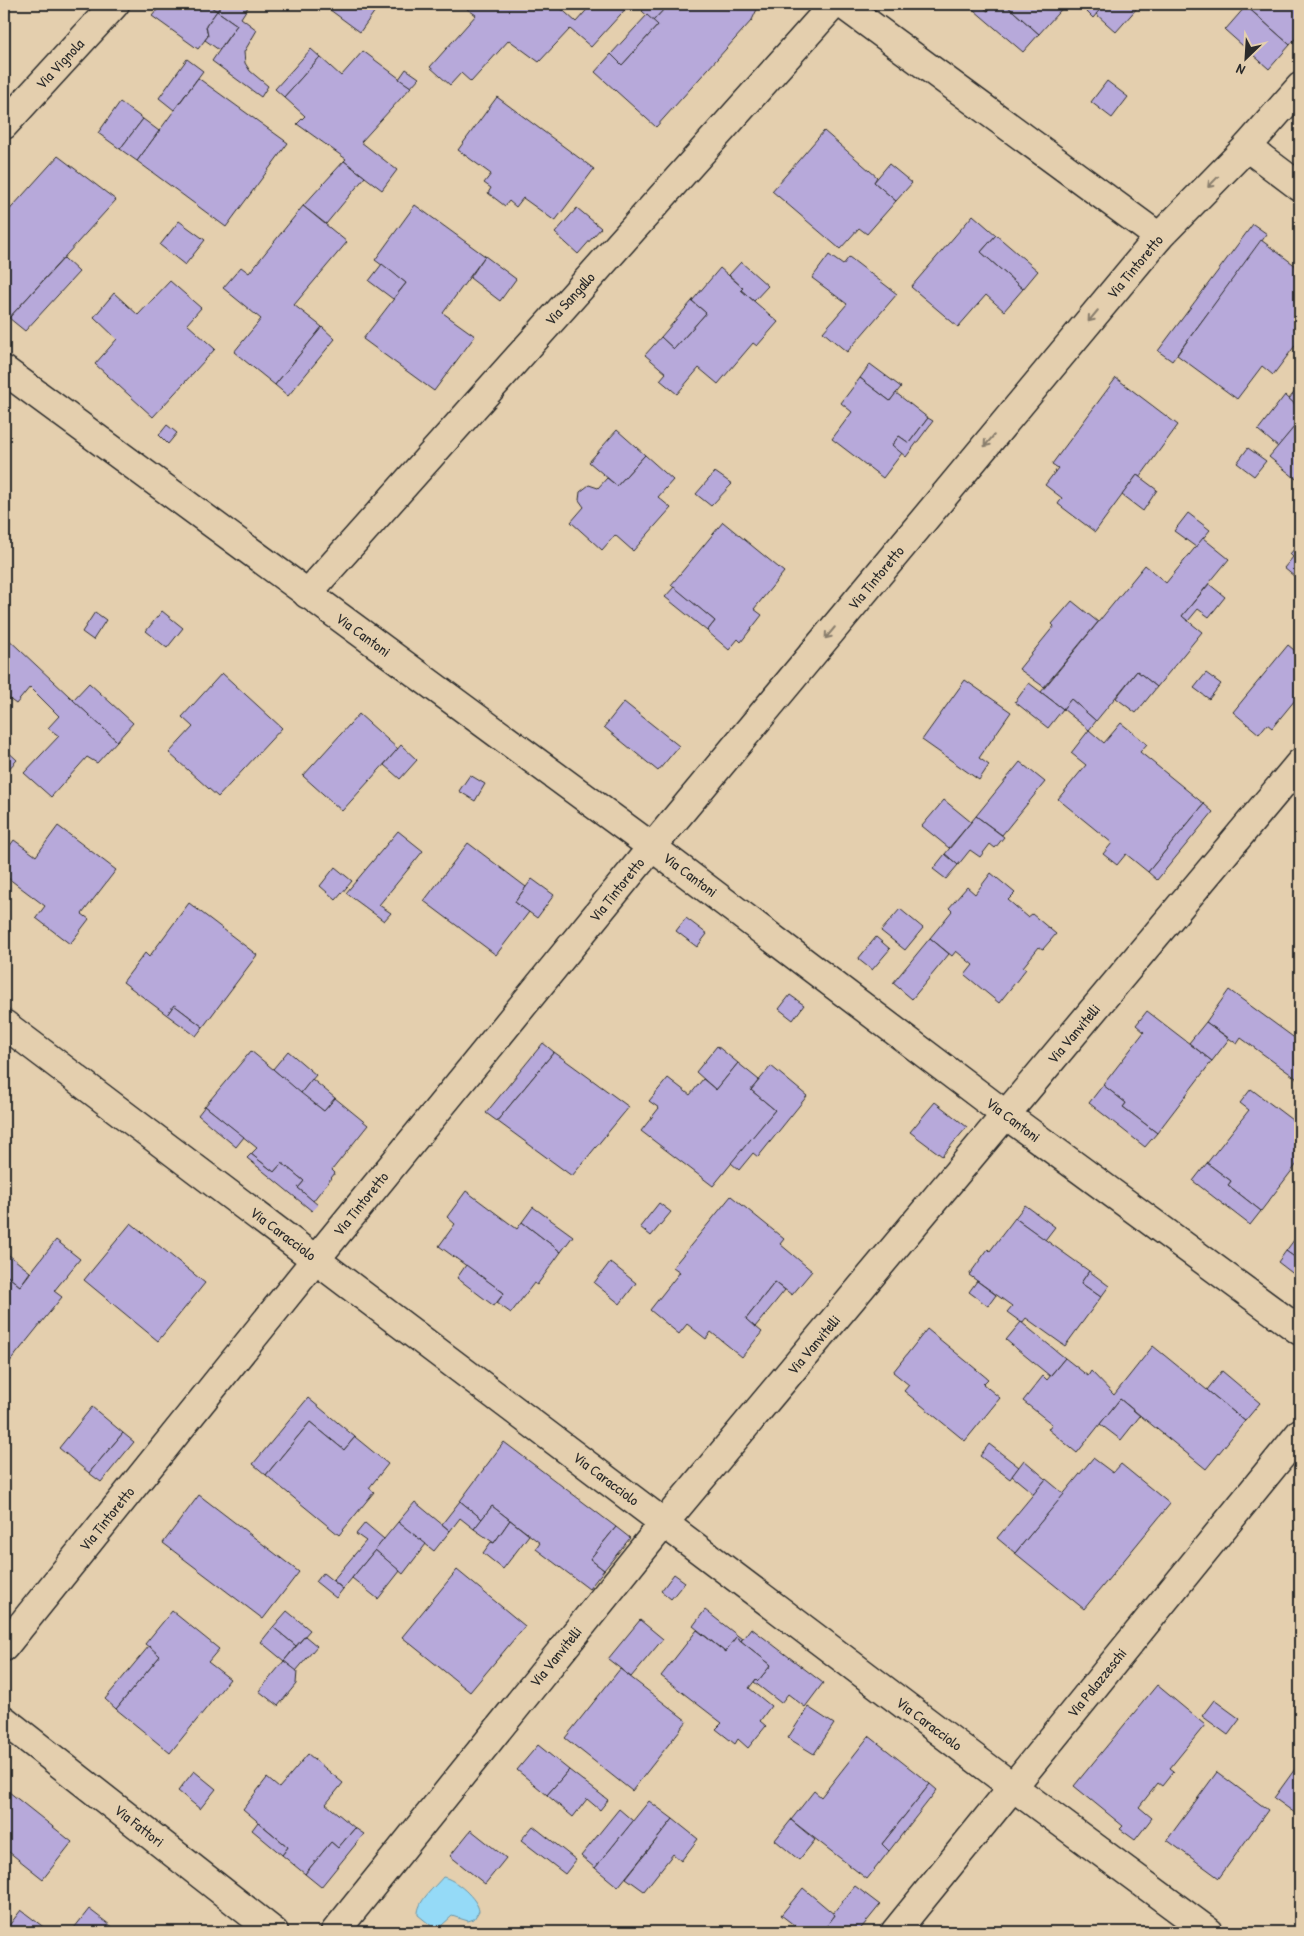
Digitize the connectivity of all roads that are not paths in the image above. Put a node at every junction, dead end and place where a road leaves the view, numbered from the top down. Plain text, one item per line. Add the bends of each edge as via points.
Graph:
1 (115, 4) edge
2 (834, 4) edge
3 (842, 4) edge
4 (1300, 87) edge
5 (4, 124) edge
6 (1247, 147) junction
7 (1300, 187) edge
8 (1159, 237) junction
9 (4, 370) edge
10 (306, 594) junction
11 (1300, 763) edge
12 (652, 847) junction
13 (4, 1024) edge
14 (1006, 1115) junction
15 (316, 1259) junction
16 (1300, 1331) edge
17 (1300, 1433) edge
18 (664, 1523) junction
19 (4, 1647) edge
20 (4, 1720) edge
21 (1013, 1787) junction
22 (274, 1932) edge
23 (335, 1932) edge
24 (894, 1932) edge
25 (1209, 1932) edge

1 - 5 street, Via Vignola
2 - 10 street, Via Sangallo
3 - 8 street
4 - 6 street, Via Tintoretto
6 - 7 street
6 -> 8 street, Via Tintoretto
8 -> 12 street, Via Tintoretto
9 - 10 street, Via Cantoni
10 - 12 street, Via Cantoni
11 - 14 street, Via Vanvitelli
12 - 14 street, Via Cantoni
12 - 15 street, Via Tintoretto
13 - 15 street, Via Caracciolo
14 - 16 street, Via Cantoni
14 - 18 street, Via Vanvitelli
15 - 18 street, Via Caracciolo
15 - 19 street, Via Tintoretto
17 - 21 street, Via Palazzeschi
18 - 21 street, Via Caracciolo
18 - 23 street, Via Vanvitelli
20 - 22 street, Via Fattori
21 - 24 street, Via Palazzeschi
21 - 25 street, Via Caracciolo

